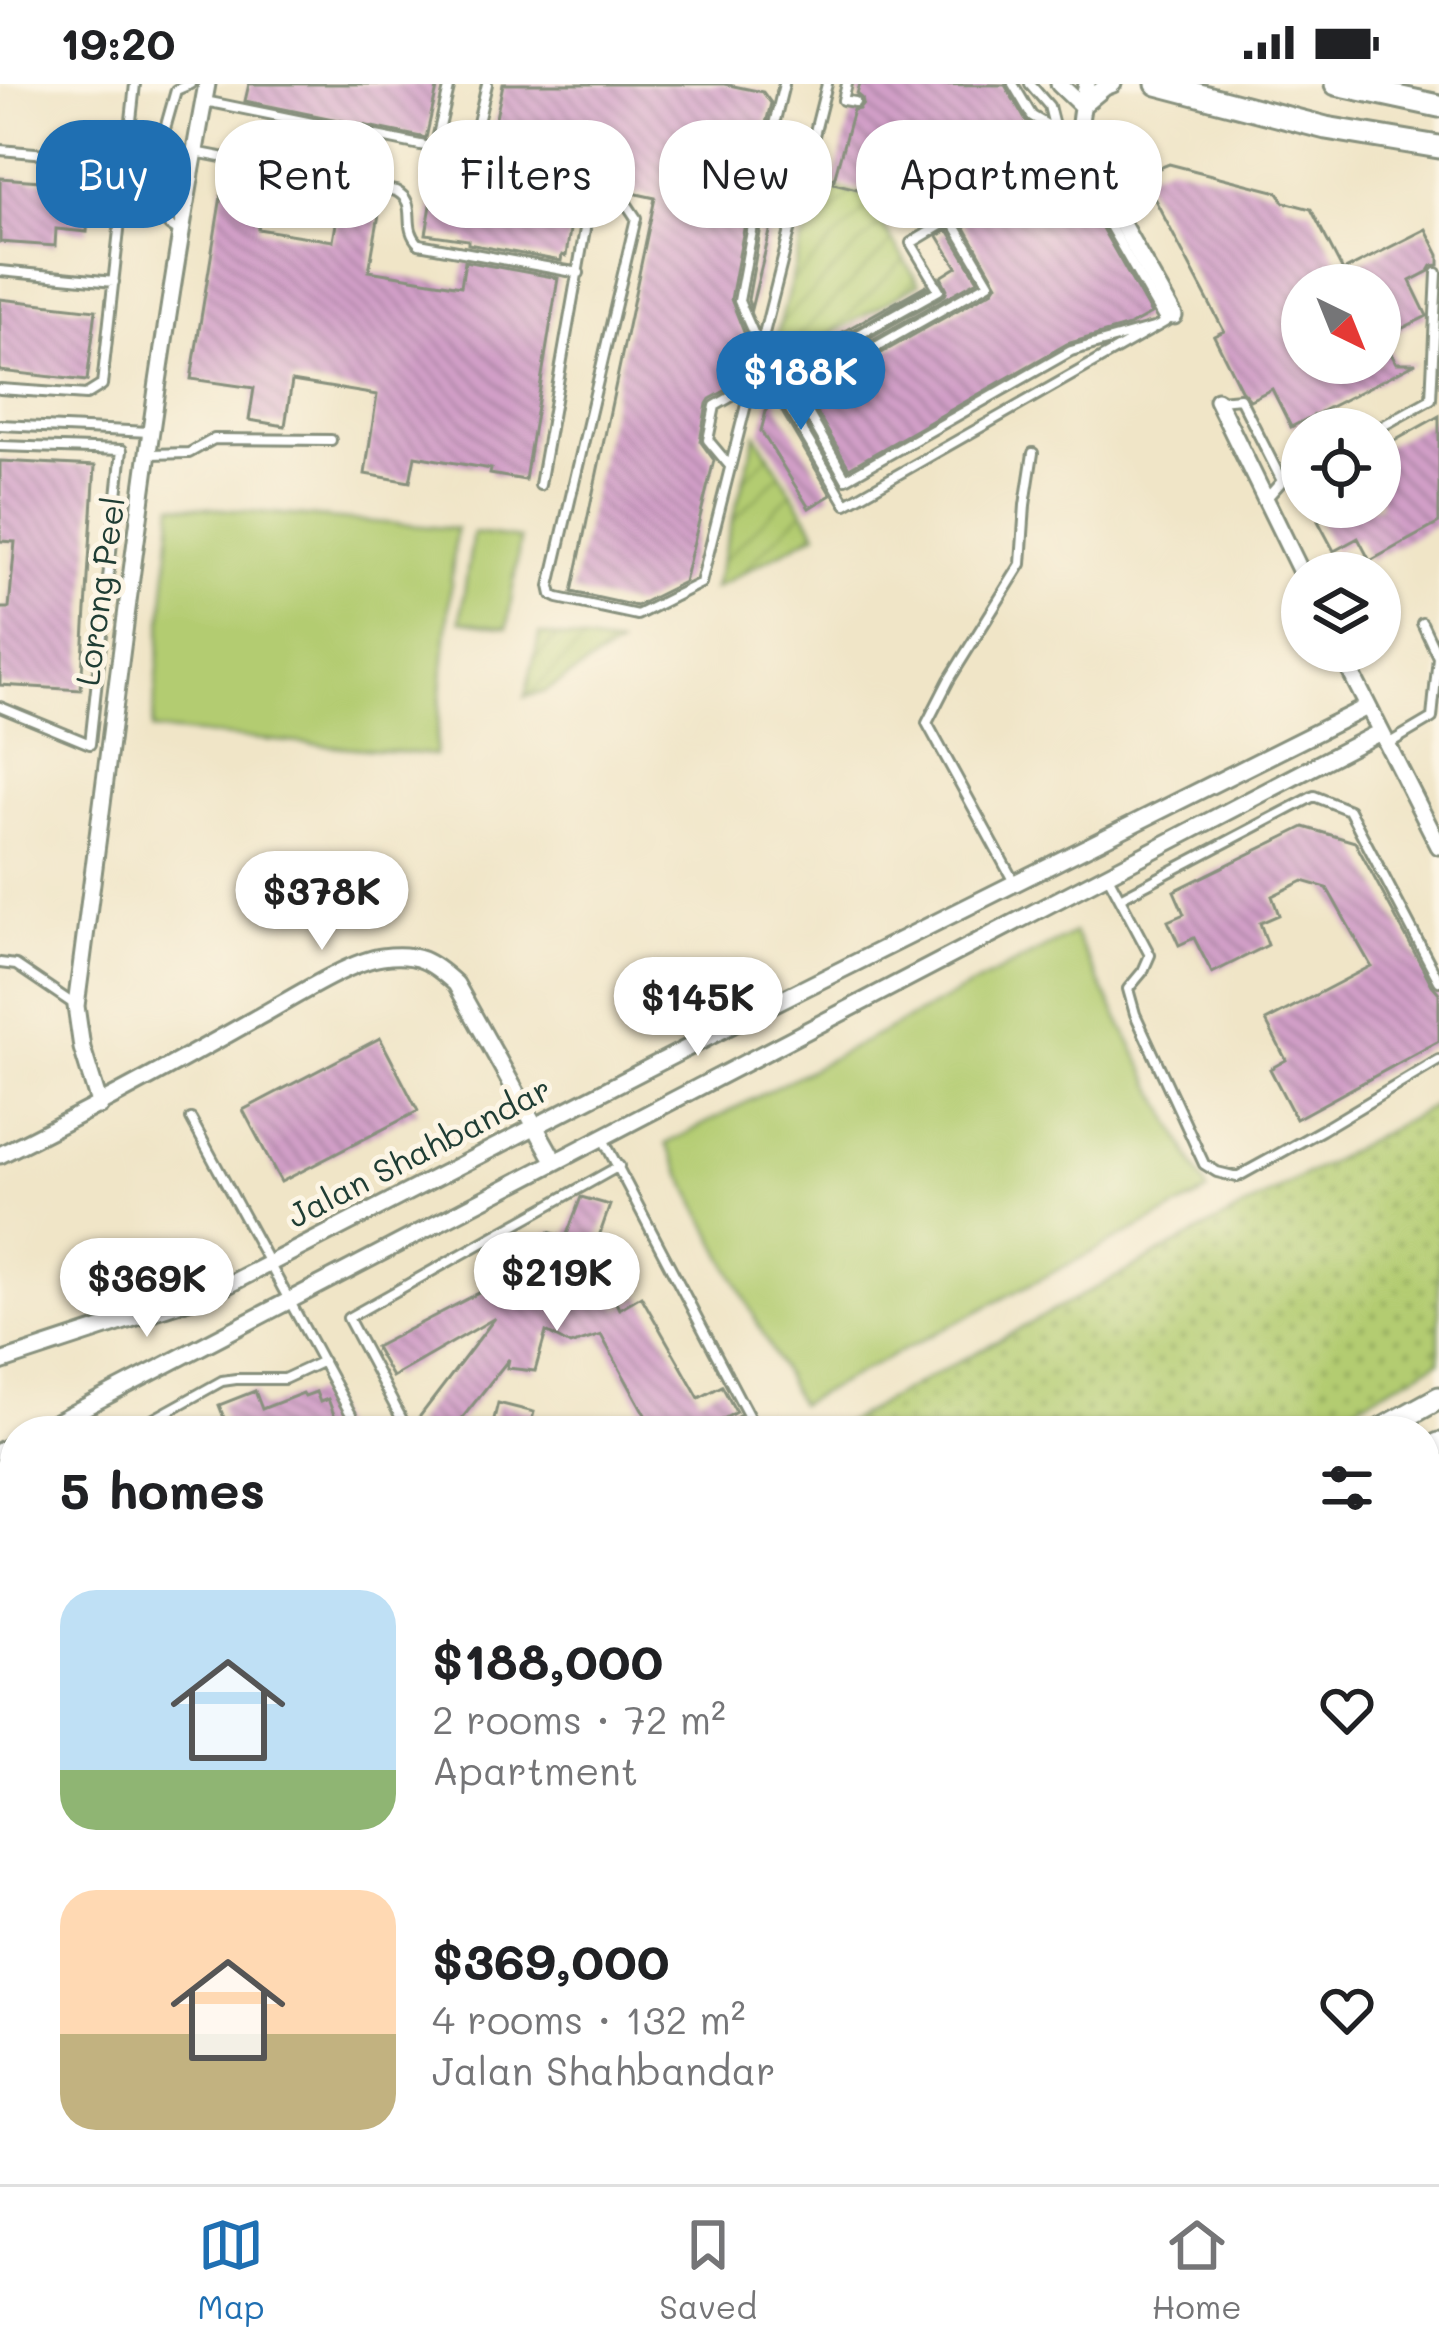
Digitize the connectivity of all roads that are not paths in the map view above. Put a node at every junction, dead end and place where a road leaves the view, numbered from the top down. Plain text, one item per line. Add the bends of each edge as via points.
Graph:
1 (135, 84) edge
2 (190, 84) edge
3 (450, 84) edge
4 (487, 84) edge
5 (784, 84) edge
6 (827, 84) edge
7 (847, 84) edge
8 (1013, 84) edge
9 (1030, 84) edge
10 (1059, 84) edge
11 (1087, 84) edge
12 (1113, 84) edge
13 (1157, 84) edge
14 (1336, 84) edge
15 (205, 93) edge
16 (855, 102) dead end
17 (1082, 106) junction
18 (1439, 106) edge
19 (132, 120) edge
20 (775, 120) edge
21 (818, 120) edge
22 (1039, 120) edge
23 (1052, 120) edge
24 (1439, 147) edge
25 (0, 150) edge
26 (194, 151) junction
27 (36, 153) edge
28 (120, 228) edge
29 (753, 228) edge
30 (791, 228) edge
31 (1114, 228) edge
32 (585, 229) dead end
33 (182, 233) junction
34 (0, 271) edge
35 (579, 273) junction
36 (1437, 273) edge
37 (114, 282) junction
38 (1169, 319) junction
39 (1153, 328) junction
40 (760, 347) junction
41 (750, 386) junction
42 (0, 389) edge
43 (1217, 400) joint
44 (1401, 416) edge
45 (0, 425) edge
46 (152, 432) junction
47 (331, 440) dead end
48 (0, 446) edge
49 (1033, 453) dead end
50 (149, 454) junction
51 (730, 466) junction
52 (1281, 479) edge
53 (1281, 482) edge
54 (540, 485) dead end
55 (1264, 500) junction
56 (116, 508) junction
57 (141, 511) junction
58 (113, 532) junction
59 (138, 535) junction
60 (1291, 552) edge
61 (1422, 623) dead end
62 (1350, 672) edge
63 (0, 707) edge
64 (1367, 707) junction
65 (1384, 738) junction
66 (1439, 846) edge
67 (1107, 874) junction
68 (1015, 883) junction
69 (1120, 898) junction
70 (0, 963) edge
71 (1439, 981) edge
72 (76, 1006) junction
73 (1439, 1060) edge
74 (100, 1106) junction
75 (191, 1120) dead end
76 (536, 1125) junction
77 (602, 1137) junction
78 (0, 1155) edge
79 (555, 1162) junction
80 (619, 1166) junction
81 (270, 1262) junction
82 (290, 1300) junction
83 (323, 1361) junction
84 (0, 1362) edge
85 (1439, 1398) edge
86 (68, 1416) edge
87 (160, 1416) edge
88 (352, 1416) edge
89 (400, 1416) edge
90 (748, 1416) edge
91 (1406, 1416) edge

1 - 19 lane
2 - 33 lane via 176,89 153,208
3 - 15 lane via 435,148
4 - 51 lane via 473,166 624,200 636,218 552,595 637,615 701,583
5 - 20 lane
6 - 21 lane
7 - 16 lane via 843,100
8 - 22 lane
9 - 23 lane
10 - 17 street
11 - 17 street
12 - 17 street
13 - 24 street via 1326,128
14 - 18 street
15 - 26 street, Lorong Peel
17 - 38 street via 1079,143
25 - 27 lane
26 - 33 street, Lorong Peel
26 - 35 lane via 396,191 406,196 409,231 419,244
28 - 37 lane
29 - 40 lane via 739,301
30 - 40 lane
31 - 38 lane
32 - 35 lane
33 - 46 street, Lorong Peel
34 - 37 lane
35 - 54 lane
36 - 44 lane via 1432,399
37 - 42 lane via 97,390
38 - 39 lane
39 - 39 lane via 846,504 783,388 790,373 938,290 910,243 951,220 989,283 796,392 846,479 1071,351
40 - 41 lane
41 - 51 lane
41 - 51 lane via 715,406 708,440
43 - 52 lane via 1240,398
43 - 55 street
45 - 46 lane
46 - 50 street, Lorong Peel
47 - 50 lane via 214,440 189,452
48 - 56 lane via 122,450
49 - 68 lane via 1021,564 927,722
50 - 57 street, Lorong Peel
53 - 55 lane
55 - 60 street
56 - 57 lane
56 - 58 lane
57 - 59 street, Lorong Peel
58 - 59 lane
58 - 63 lane via 90,744
59 - 72 street, Lorong Peel
61 - 65 lane via 1438,657 1432,718
62 - 64 street
64 - 65 street
64 - 68 street, Jalan Shahbandar
65 - 66 street
65 - 67 street
67 - 69 lane
67 - 77 street
68 - 76 street, Jalan Shahbandar
69 - 71 lane via 1314,796 1349,810
69 - 73 lane via 1150,956 1128,989 1136,1014 1204,1164 1216,1172 1237,1177
70 - 72 lane via 16,965
72 - 74 street, Lorong Peel
74 - 76 street via 329,978 377,957 410,955 456,984
74 - 78 street
75 - 81 lane
76 - 79 street
76 - 81 street, Jalan Shahbandar
77 - 79 street
77 - 80 lane
79 - 82 street
80 - 89 lane via 348,1318
80 - 90 lane
81 - 82 lane
81 - 84 street, Jalan Shahbandar via 216,1291
82 - 83 lane
82 - 86 street
83 - 87 lane via 284,1379 222,1382
83 - 88 lane
85 - 91 street

